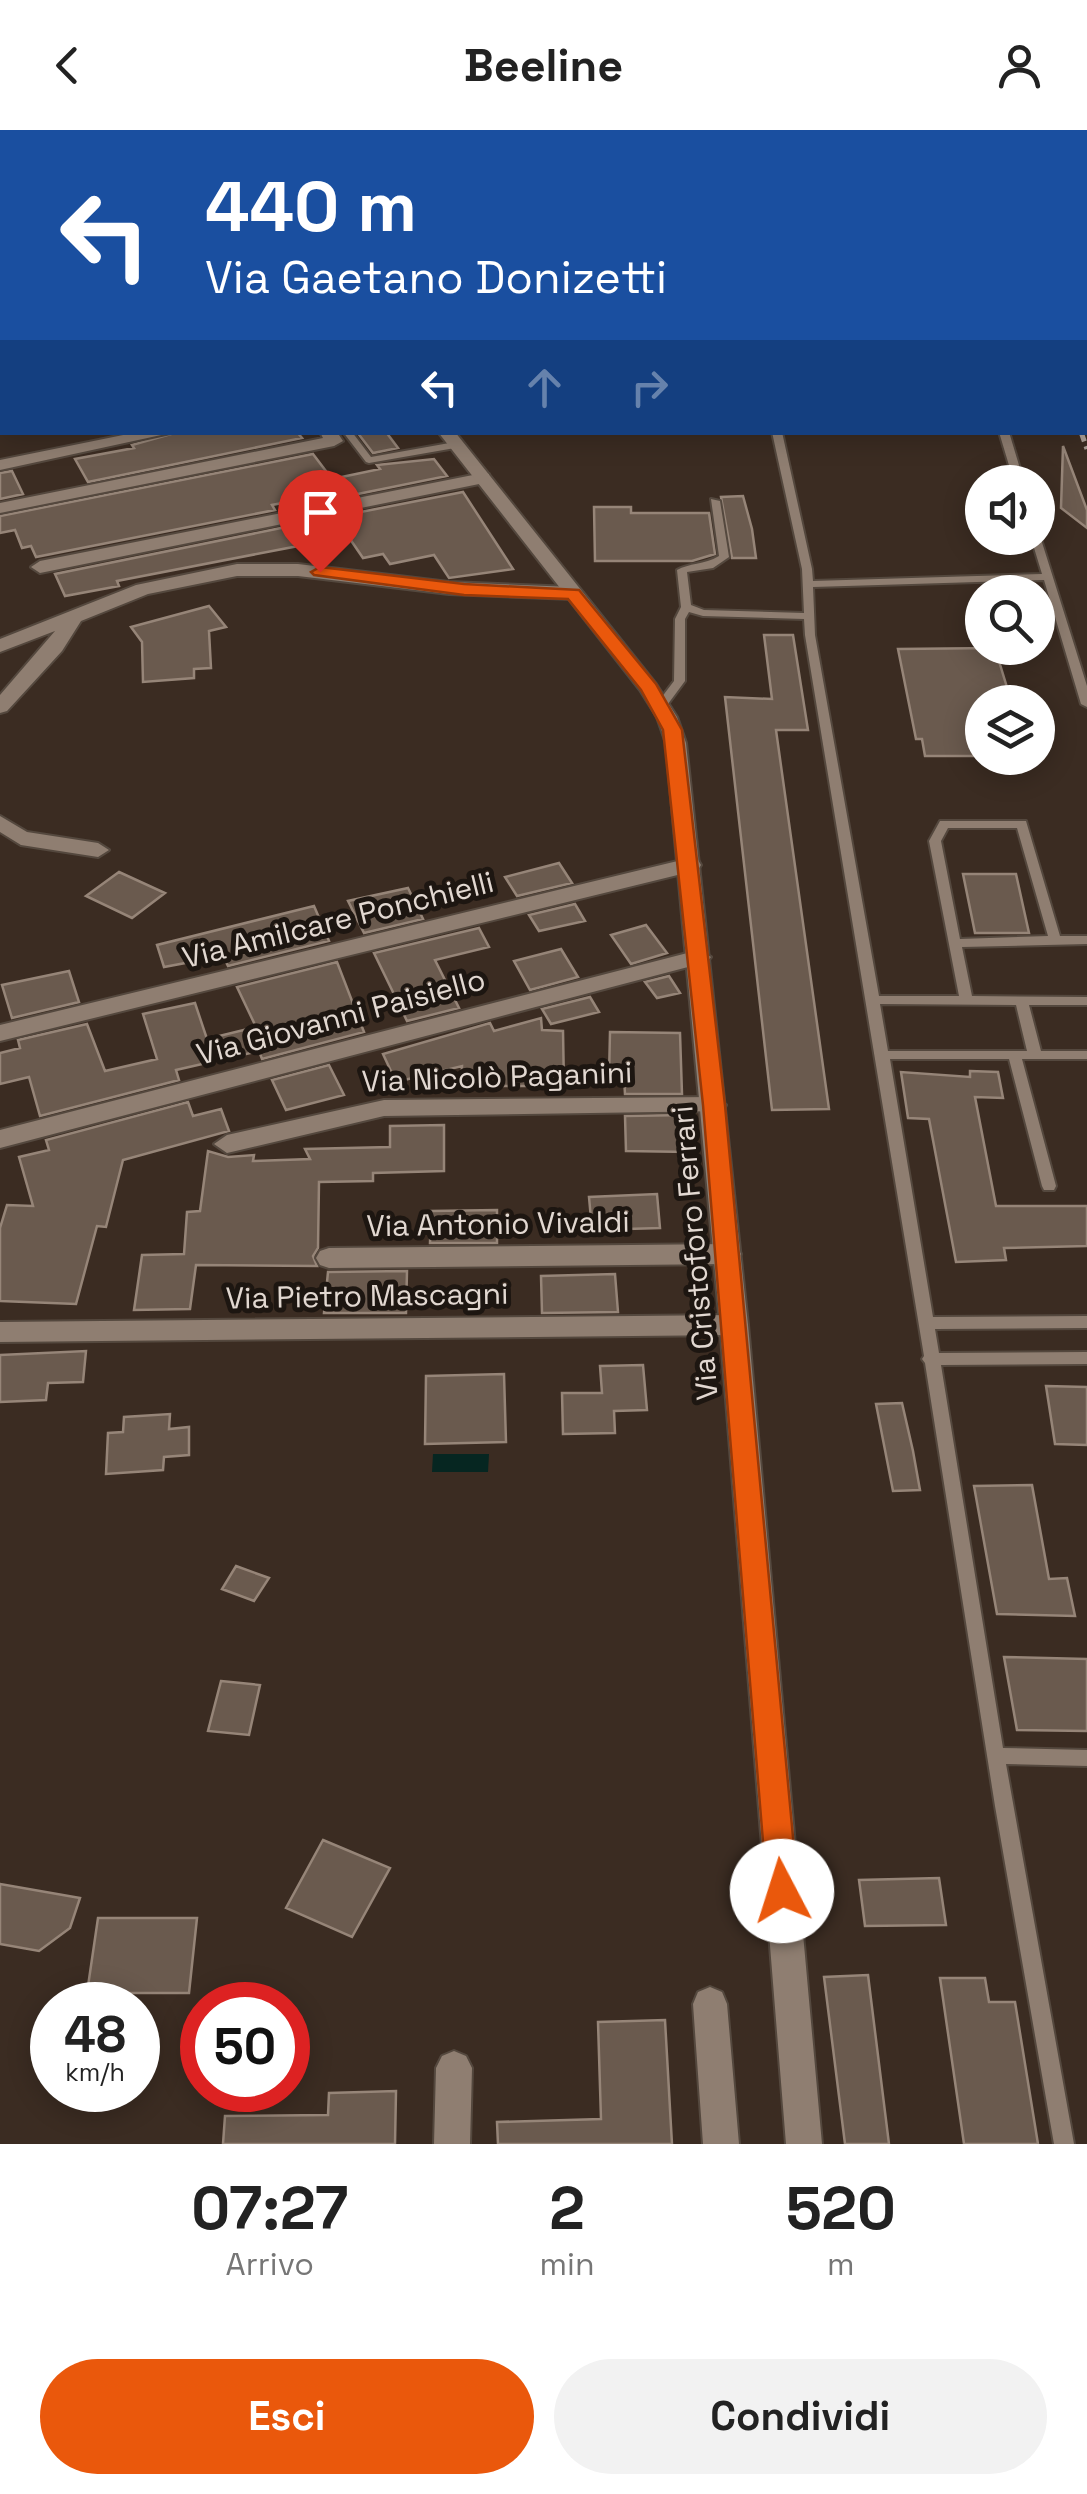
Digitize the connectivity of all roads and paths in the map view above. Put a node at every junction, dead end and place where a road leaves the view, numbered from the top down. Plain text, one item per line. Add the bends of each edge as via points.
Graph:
1 (140, 435) edge
2 (330, 435) edge
3 (350, 435) edge
4 (779, 435) edge
5 (1005, 435) edge
6 (112, 438) edge
7 (451, 438) edge
8 (0, 465) edge
9 (1015, 465) edge
10 (484, 478) junction
11 (715, 501) dead end
12 (0, 508) edge
13 (40, 567) dead end
14 (965, 580) edge
15 (808, 584) junction
16 (573, 594) junction
17 (1055, 601) edge
18 (686, 607) junction
19 (810, 616) junction
20 (72, 619) junction
21 (0, 646) edge
22 (1087, 704) edge
23 (661, 706) junction
24 (0, 707) edge
25 (0, 822) edge
26 (98, 850) dead end
27 (690, 865) junction
28 (1055, 940) junction
29 (1087, 940) edge
30 (956, 943) junction
31 (699, 957) junction
32 (966, 999) junction
33 (873, 1000) junction
34 (1022, 1001) junction
35 (1087, 1001) edge
36 (0, 1033) edge
37 (883, 1055) junction
38 (1014, 1055) junction
39 (1034, 1055) junction
40 (1087, 1055) edge
41 (714, 1105) junction
42 (0, 1139) edge
43 (227, 1144) dead end
44 (1049, 1186) dead end
45 (728, 1254) junction
46 (329, 1258) dead end
47 (1087, 1322) edge
48 (924, 1323) junction
49 (734, 1325) junction
50 (0, 1332) edge
51 (1087, 1358) edge
52 (930, 1359) junction
53 (996, 1756) junction
54 (1087, 1758) edge
55 (710, 2004) dead end
56 (454, 2068) dead end
57 (452, 2144) edge
58 (721, 2144) edge
59 (804, 2144) edge
60 (1064, 2144) edge

1 - 6 street
2 - 12 street via 334,441
3 - 7 lane via 369,460
4 - 15 lane
5 - 9 lane
6 - 8 street
7 - 10 street, Via Cristoforo Ferrari
10 - 13 street
10 - 16 street, Via Cristoforo Ferrari
11 - 18 lane via 724,557 682,570
14 - 15 lane
15 - 19 lane
16 - 20 street via 253,569 150,587
16 - 23 street, Via Cristoforo Ferrari
17 - 22 lane
18 - 19 lane
18 - 23 lane via 680,619 680,681
19 - 33 lane
20 - 21 street
20 - 24 street
23 - 27 street, Via Cristoforo Ferrari via 678,752
25 - 26 street via 21,838
27 - 31 street, Via Cristoforo Ferrari
27 - 36 street, Via Amilcare Ponchielli
28 - 29 lane
28 - 30 lane
28 - 30 lane via 1022,824 944,824 935,842
30 - 32 lane
31 - 41 street, Via Cristoforo Ferrari
31 - 42 street, Via Giovanni Paisiello
32 - 33 lane
32 - 34 lane
33 - 37 lane
34 - 35 lane
34 - 39 lane
37 - 38 lane
37 - 48 lane
38 - 39 lane
38 - 44 lane
39 - 40 lane
41 - 43 street, Via Nicolò Paganini via 384,1108
41 - 45 street, Via Cristoforo Ferrari
45 - 46 street, Via Antonio Vivaldi
45 - 49 street, Via Cristoforo Ferrari
47 - 48 lane
48 - 52 lane
49 - 50 street, Via Pietro Mascagni
49 - 59 street, Via Cristoforo Ferrari
51 - 52 lane
52 - 53 lane
53 - 54 lane
53 - 60 lane
55 - 58 street
56 - 57 street

